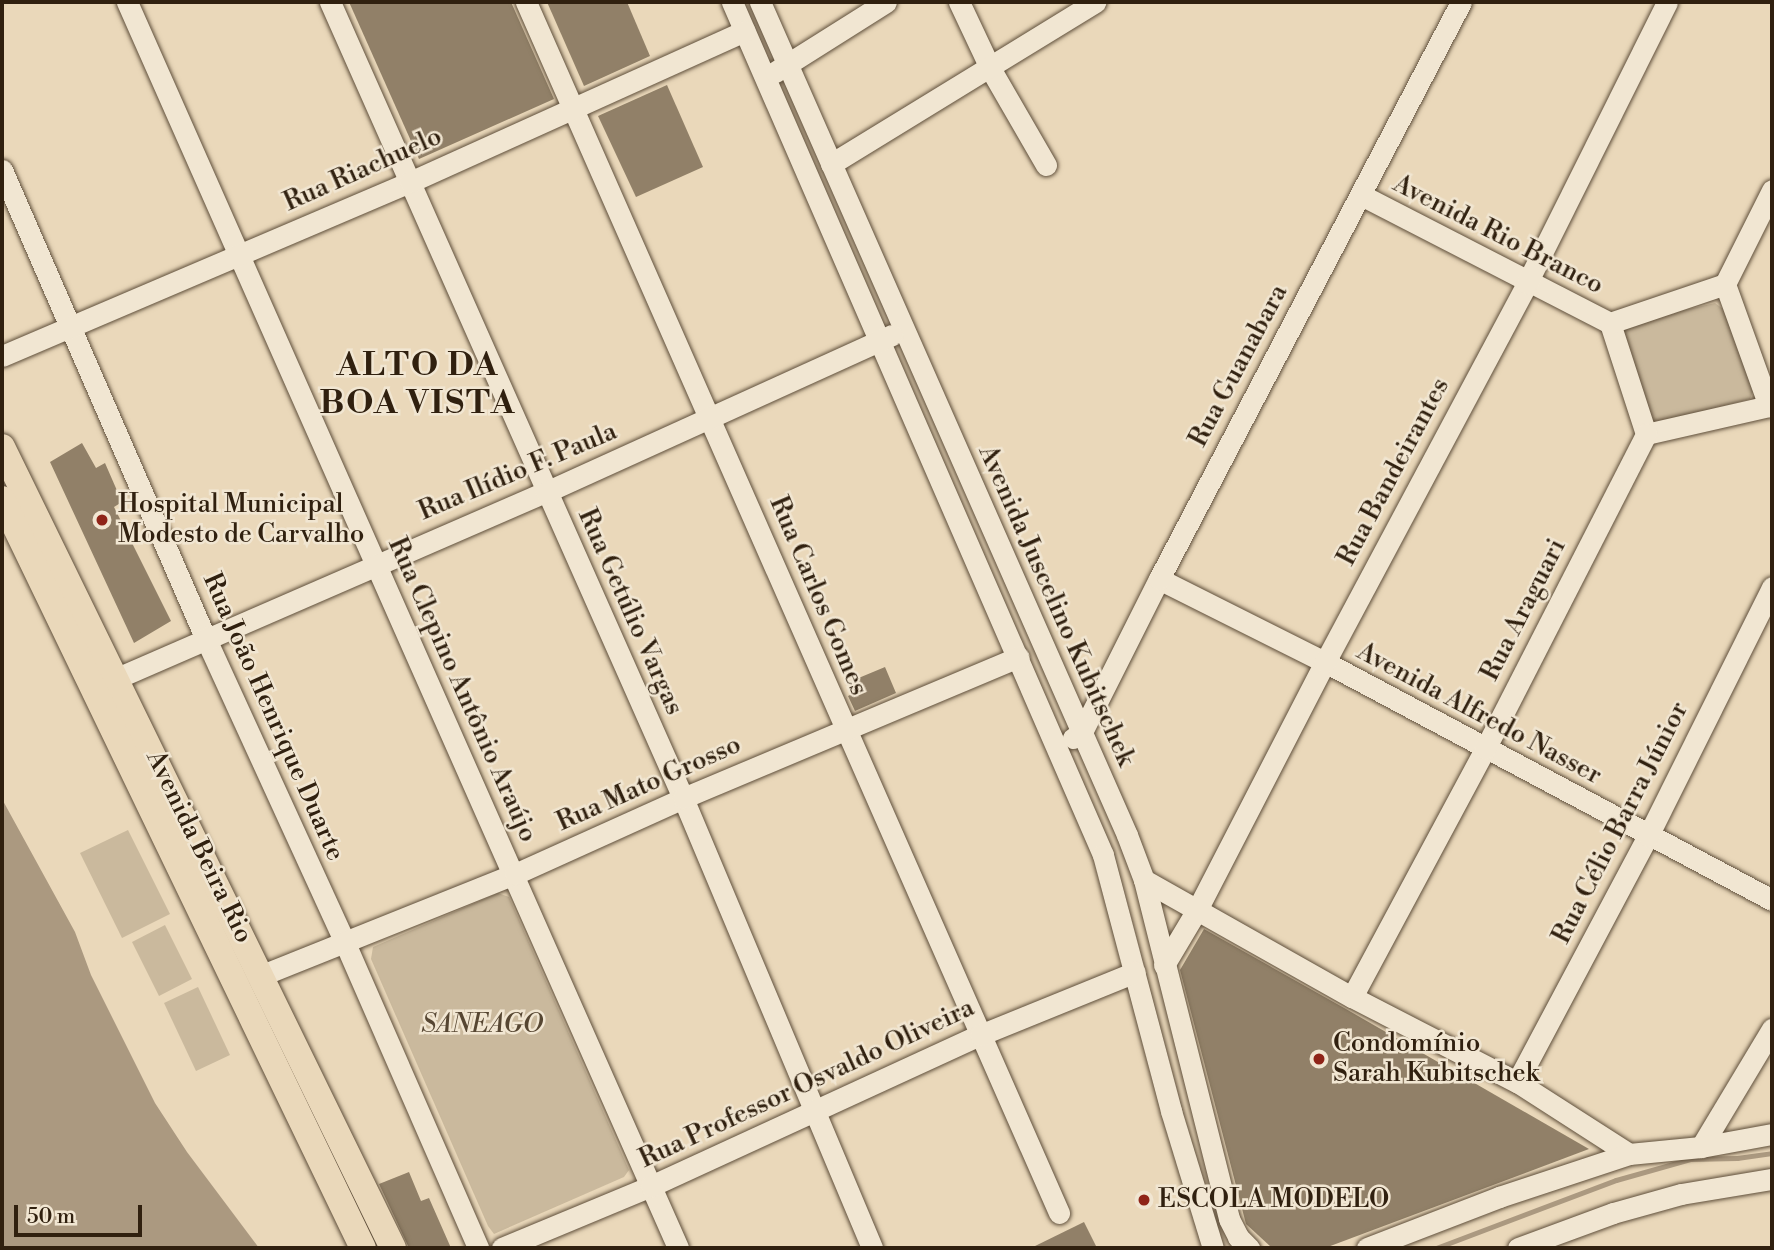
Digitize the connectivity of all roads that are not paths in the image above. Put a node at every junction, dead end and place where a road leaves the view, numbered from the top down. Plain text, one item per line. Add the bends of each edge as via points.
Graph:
1 (127, 2) edge
2 (330, 2) edge
3 (526, 2) edge
4 (732, 2) edge
5 (760, 2) edge
6 (886, 2) edge
7 (959, 2) edge
8 (1095, 2) edge
9 (1461, 2) edge
10 (1667, 2) edge
11 (744, 32) junction
12 (787, 64) junction
13 (990, 68) junction
14 (765, 78) junction
15 (570, 108) junction
16 (1046, 165) dead end
17 (2, 170) edge
18 (834, 171) junction
19 (410, 182) junction
20 (815, 190) junction
21 (1772, 190) edge
22 (1361, 195) junction
23 (240, 254) junction
24 (1527, 283) junction
25 (1725, 284) junction
26 (1609, 323) junction
27 (71, 327) junction
28 (904, 330) junction
29 (881, 340) junction
30 (2, 356) edge
31 (1770, 407) edge
32 (711, 418) junction
33 (1646, 434) junction
34 (2, 447) edge
35 (546, 492) junction
36 (2, 499) edge
37 (374, 565) junction
38 (1009, 568) junction
39 (985, 578) junction
40 (1159, 579) junction
41 (1772, 587) edge
42 (205, 637) junction
43 (1019, 657) junction
44 (1325, 662) junction
45 (115, 679) junction
46 (845, 730) junction
47 (1081, 734) junction
48 (1057, 744) junction
49 (1485, 749) junction
50 (683, 798) junction
51 (1648, 836) junction
52 (515, 874) junction
53 (1144, 880) junction
54 (1772, 900) edge
55 (1198, 908) junction
56 (345, 943) junction
57 (1164, 965) junction
58 (1135, 972) junction
59 (262, 975) junction
60 (1352, 997) junction
61 (1772, 1029) edge
62 (980, 1035) junction
63 (1517, 1082) junction
64 (814, 1109) junction
65 (1772, 1133) edge
66 (1701, 1147) junction
67 (1629, 1154) junction
68 (1772, 1179) edge
69 (651, 1186) junction
70 (1059, 1213) dead end
71 (363, 1248) edge
72 (393, 1248) edge
73 (478, 1248) edge
74 (502, 1248) edge
75 (678, 1248) edge
76 (872, 1248) edge
77 (1213, 1248) edge
78 (1249, 1248) edge
79 (1367, 1248) edge
80 (1518, 1248) edge

1 - 23 street, Rua Clepino Antônio Araújo
2 - 19 street, Rua Getúlio Vargas
3 - 15 street, Rua Carlos Gomes
4 - 11 street, Avenida Juscelino Kubitschek
5 - 12 street, Avenida Juscelino Kubitschek
6 - 12 street
7 - 13 street
8 - 13 street
9 - 22 street, Rua Guanabara
10 - 24 street, Rua Bandeirantes
11 - 14 street, Avenida Juscelino Kubitschek
11 - 15 street, Rua Riachuelo
12 - 14 street
12 - 18 street, Avenida Juscelino Kubitschek
13 - 16 street
13 - 18 street
14 - 20 street, Avenida Juscelino Kubitschek
15 - 19 street, Rua Riachuelo
15 - 32 street, Rua Carlos Gomes
17 - 27 street, Rua João Henrique Duarte
18 - 20 street
18 - 28 street, Avenida Juscelino Kubitschek
19 - 23 street, Rua Riachuelo
19 - 35 street, Rua Getúlio Vargas
20 - 29 street, Avenida Juscelino Kubitschek
21 - 25 street
22 - 24 street, Avenida Rio Branco
22 - 40 street, Rua Guanabara
23 - 27 street, Rua Riachuelo
23 - 37 street, Rua Clepino Antônio Araújo
24 - 26 street, Avenida Rio Branco
24 - 44 street, Rua Bandeirantes
25 - 26 street
25 - 31 street
26 - 33 street
27 - 30 street, Rua Riachuelo
27 - 42 street, Rua João Henrique Duarte
28 - 29 street, Rua Ilídio F. Paula
28 - 38 street, Avenida Juscelino Kubitschek
29 - 32 street, Rua Ilídio F. Paula
29 - 39 street, Avenida Juscelino Kubitschek
31 - 33 street
32 - 35 street, Rua Ilídio F. Paula
32 - 46 street, Rua Carlos Gomes
33 - 49 street, Rua Araguari
34 - 45 main road, Avenida Beira Rio
35 - 37 street, Rua Ilídio F. Paula
35 - 50 street, Rua Getúlio Vargas
36 - 71 main road, Avenida Beira Rio
37 - 42 street, Rua Ilídio F. Paula
37 - 52 street, Rua Clepino Antônio Araújo
38 - 39 street
38 - 47 street, Avenida Juscelino Kubitschek
39 - 43 street, Avenida Juscelino Kubitschek
40 - 44 street, Avenida Alfredo Nasser
40 - 47 street, Rua Guanabara
41 - 51 street, Rua Célio Barra Júnior
42 - 45 street, Rua Ilídio F. Paula
42 - 56 street, Rua João Henrique Duarte
43 - 46 street, Rua Mato Grosso
43 - 48 street, Avenida Juscelino Kubitschek
44 - 49 street, Avenida Alfredo Nasser
44 - 55 street, Rua Bandeirantes
45 - 59 main road, Avenida Beira Rio
46 - 50 street, Rua Mato Grosso
46 - 62 street, Rua Carlos Gomes
47 - 48 street
47 - 53 street, Avenida Juscelino Kubitschek
48 - 58 street, Avenida Juscelino Kubitschek via 1103,855
49 - 51 street, Avenida Alfredo Nasser
49 - 60 street, Rua Araguari
50 - 52 street, Rua Mato Grosso
50 - 64 street, Rua Getúlio Vargas
51 - 54 street, Avenida Alfredo Nasser
51 - 63 street, Rua Célio Barra Júnior
52 - 56 street, Rua Mato Grosso
52 - 69 street, Rua Clepino Antônio Araújo
53 - 55 street
53 - 57 street, Avenida Juscelino Kubitschek
55 - 57 street, Rua Bandeirantes
55 - 60 street
56 - 59 street, Rua Mato Grosso
56 - 73 street, Rua João Henrique Duarte
57 - 78 street, Avenida Juscelino Kubitschek via 1229,1219
58 - 62 street, Rua Professor Osvaldo Oliveira
58 - 77 street, Avenida Juscelino Kubitschek
59 - 72 main road, Avenida Beira Rio
60 - 63 street
61 - 66 street
62 - 64 street, Rua Professor Osvaldo Oliveira
62 - 70 street, Rua Carlos Gomes
63 - 67 street
64 - 69 street, Rua Professor Osvaldo Oliveira
64 - 76 street, Rua Getúlio Vargas
65 - 66 street
66 - 67 street
67 - 79 street
68 - 80 street via 1681,1194
69 - 74 street, Rua Professor Osvaldo Oliveira
69 - 75 street, Rua Clepino Antônio Araújo

